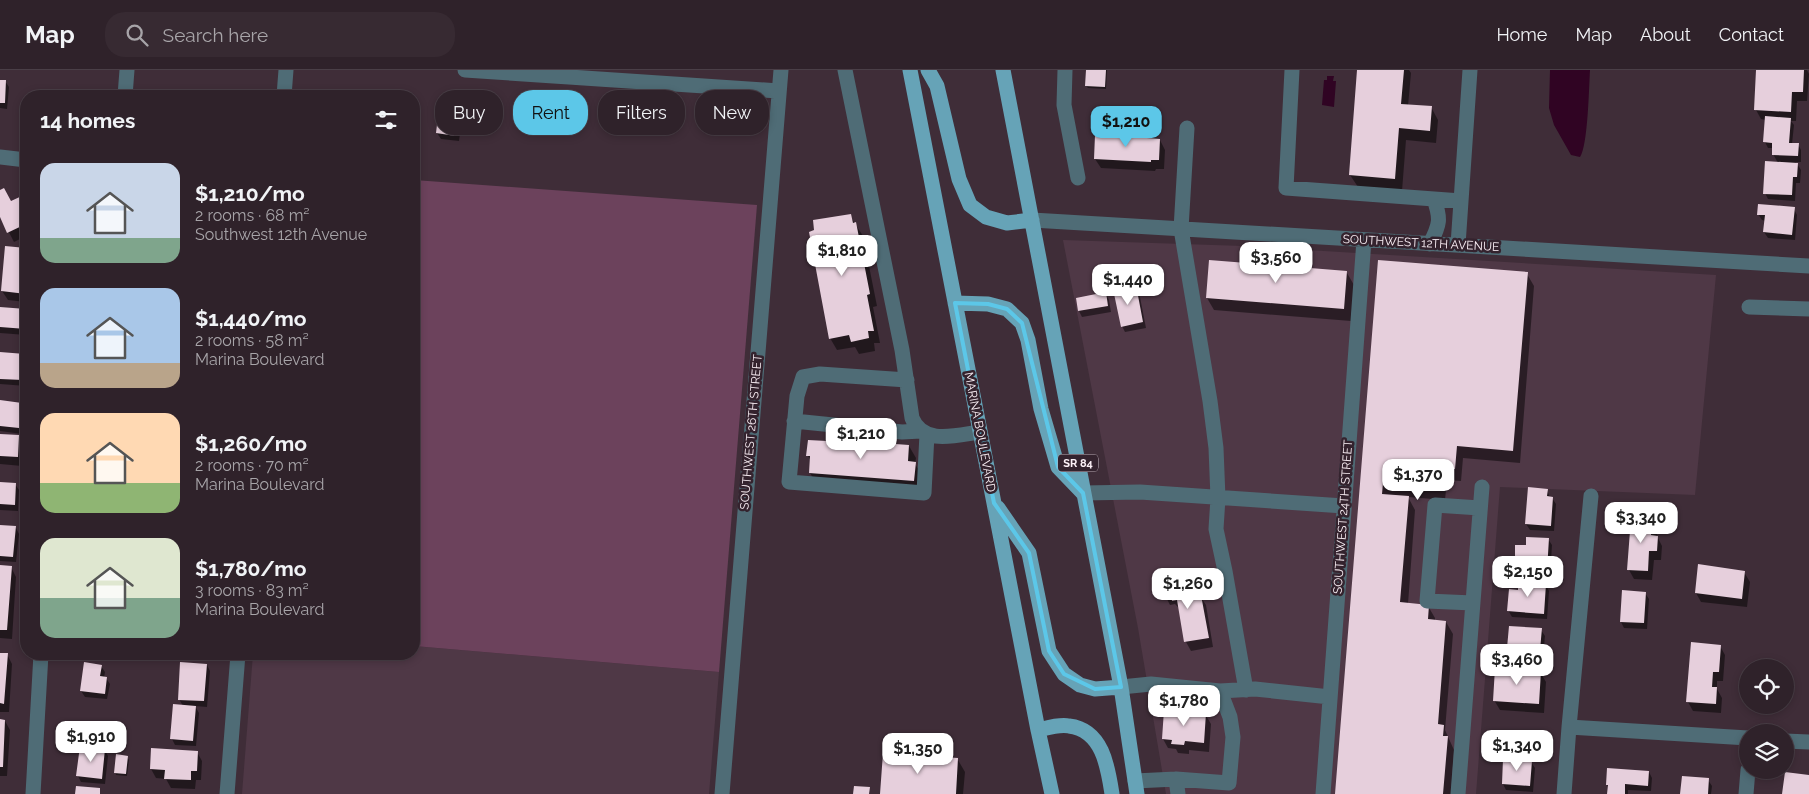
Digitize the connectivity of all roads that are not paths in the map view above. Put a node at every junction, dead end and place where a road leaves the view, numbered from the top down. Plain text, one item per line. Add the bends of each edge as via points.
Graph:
1 (127, 70) edge
2 (286, 70) edge
3 (465, 70) edge
4 (781, 70) edge
5 (845, 70) edge
6 (910, 70) edge
7 (928, 70) edge
8 (1003, 70) edge
9 (1065, 70) edge
10 (1292, 70) edge
11 (1470, 70) edge
12 (125, 90) edge
13 (284, 90) edge
14 (779, 91) junction
15 (1187, 128) dead end
16 (0, 157) edge
17 (20, 159) edge
18 (1078, 178) dead end
19 (1434, 198) junction
20 (1461, 201) junction
21 (1032, 220) junction
22 (1181, 229) junction
23 (1364, 240) junction
24 (1430, 244) junction
25 (1458, 245) junction
26 (1809, 266) edge
27 (955, 303) junction
28 (1749, 306) dead end
29 (1809, 309) edge
30 (907, 380) junction
31 (794, 421) junction
32 (980, 432) junction
33 (924, 433) junction
34 (1482, 487) dead end
35 (1083, 493) junction
36 (1591, 496) dead end
37 (1218, 498) junction
38 (994, 503) junction
39 (1344, 506) junction
40 (1480, 508) junction
41 (1473, 603) junction
42 (41, 660) edge
43 (238, 660) edge
44 (1121, 687) junction
45 (1246, 690) junction
46 (1220, 691) junction
47 (1330, 697) junction
48 (1569, 726) junction
49 (1038, 730) junction
50 (1739, 737) edge
51 (1794, 741) edge
52 (1809, 742) edge
53 (1176, 779) junction
54 (1747, 779) edge
55 (1136, 787) edge
56 (33, 794) edge
57 (227, 794) edge
58 (722, 794) edge
59 (1052, 794) edge
60 (1112, 794) edge
61 (1178, 794) edge
62 (1323, 794) edge
63 (1458, 794) edge
64 (1564, 794) edge
65 (1746, 794) edge

1 - 12 street
2 - 13 street
3 - 14 street
4 - 14 street, SOUTHWEST 26TH STREET
5 - 30 street
6 - 27 main road, MARINA BOULEVARD
7 - 21 main road via 938,86 959,179 970,205 986,217 1007,223
8 - 21 main road, SR 84
9 - 18 street via 1064,105
10 - 19 street via 1286,188
11 - 20 street
14 - 58 street, SOUTHWEST 26TH STREET
15 - 22 street
16 - 17 street
19 - 20 street
19 - 24 street via 1440,220
20 - 25 street
21 - 22 street, SOUTHWEST 12TH AVENUE
21 - 35 main road, SR 84
22 - 23 street, SOUTHWEST 12TH AVENUE
22 - 37 street via 1210,401
23 - 24 street, SOUTHWEST 12TH AVENUE
23 - 39 street, SOUTHWEST 24TH STREET
24 - 25 street, SOUTHWEST 12TH AVENUE
25 - 26 street, SOUTHWEST 12TH AVENUE
27 - 32 main road, MARINA BOULEVARD
27 - 35 main road via 988,304 1007,309 1022,323 1058,467
28 - 29 street
30 - 31 street via 820,374 803,377
30 - 33 street via 914,425
31 - 33 street
31 - 33 street via 789,482 924,493
32 - 33 street via 940,437
32 - 38 main road, MARINA BOULEVARD
34 - 40 street
35 - 37 street via 1140,492
35 - 44 main road, SR 84
36 - 48 street
37 - 39 street
37 - 45 street via 1216,529
38 - 44 main road via 1029,553 1049,651 1064,674 1080,685 1095,689
38 - 49 main road, MARINA BOULEVARD
39 - 47 street, SOUTHWEST 24TH STREET
40 - 41 street
40 - 41 street via 1435,505 1427,601
41 - 63 street
42 - 56 street
43 - 57 street
44 - 46 street via 1151,684
44 - 55 main road, SR 84
45 - 46 street
45 - 47 street
46 - 53 street via 1230,717 1233,737 1229,783
47 - 62 street, SOUTHWEST 24TH STREET
48 - 50 street
48 - 64 street
49 - 59 main road, MARINA BOULEVARD
49 - 60 main road via 1068,725 1088,734 1104,754
51 - 52 street
53 - 55 street
53 - 61 street
54 - 65 street

